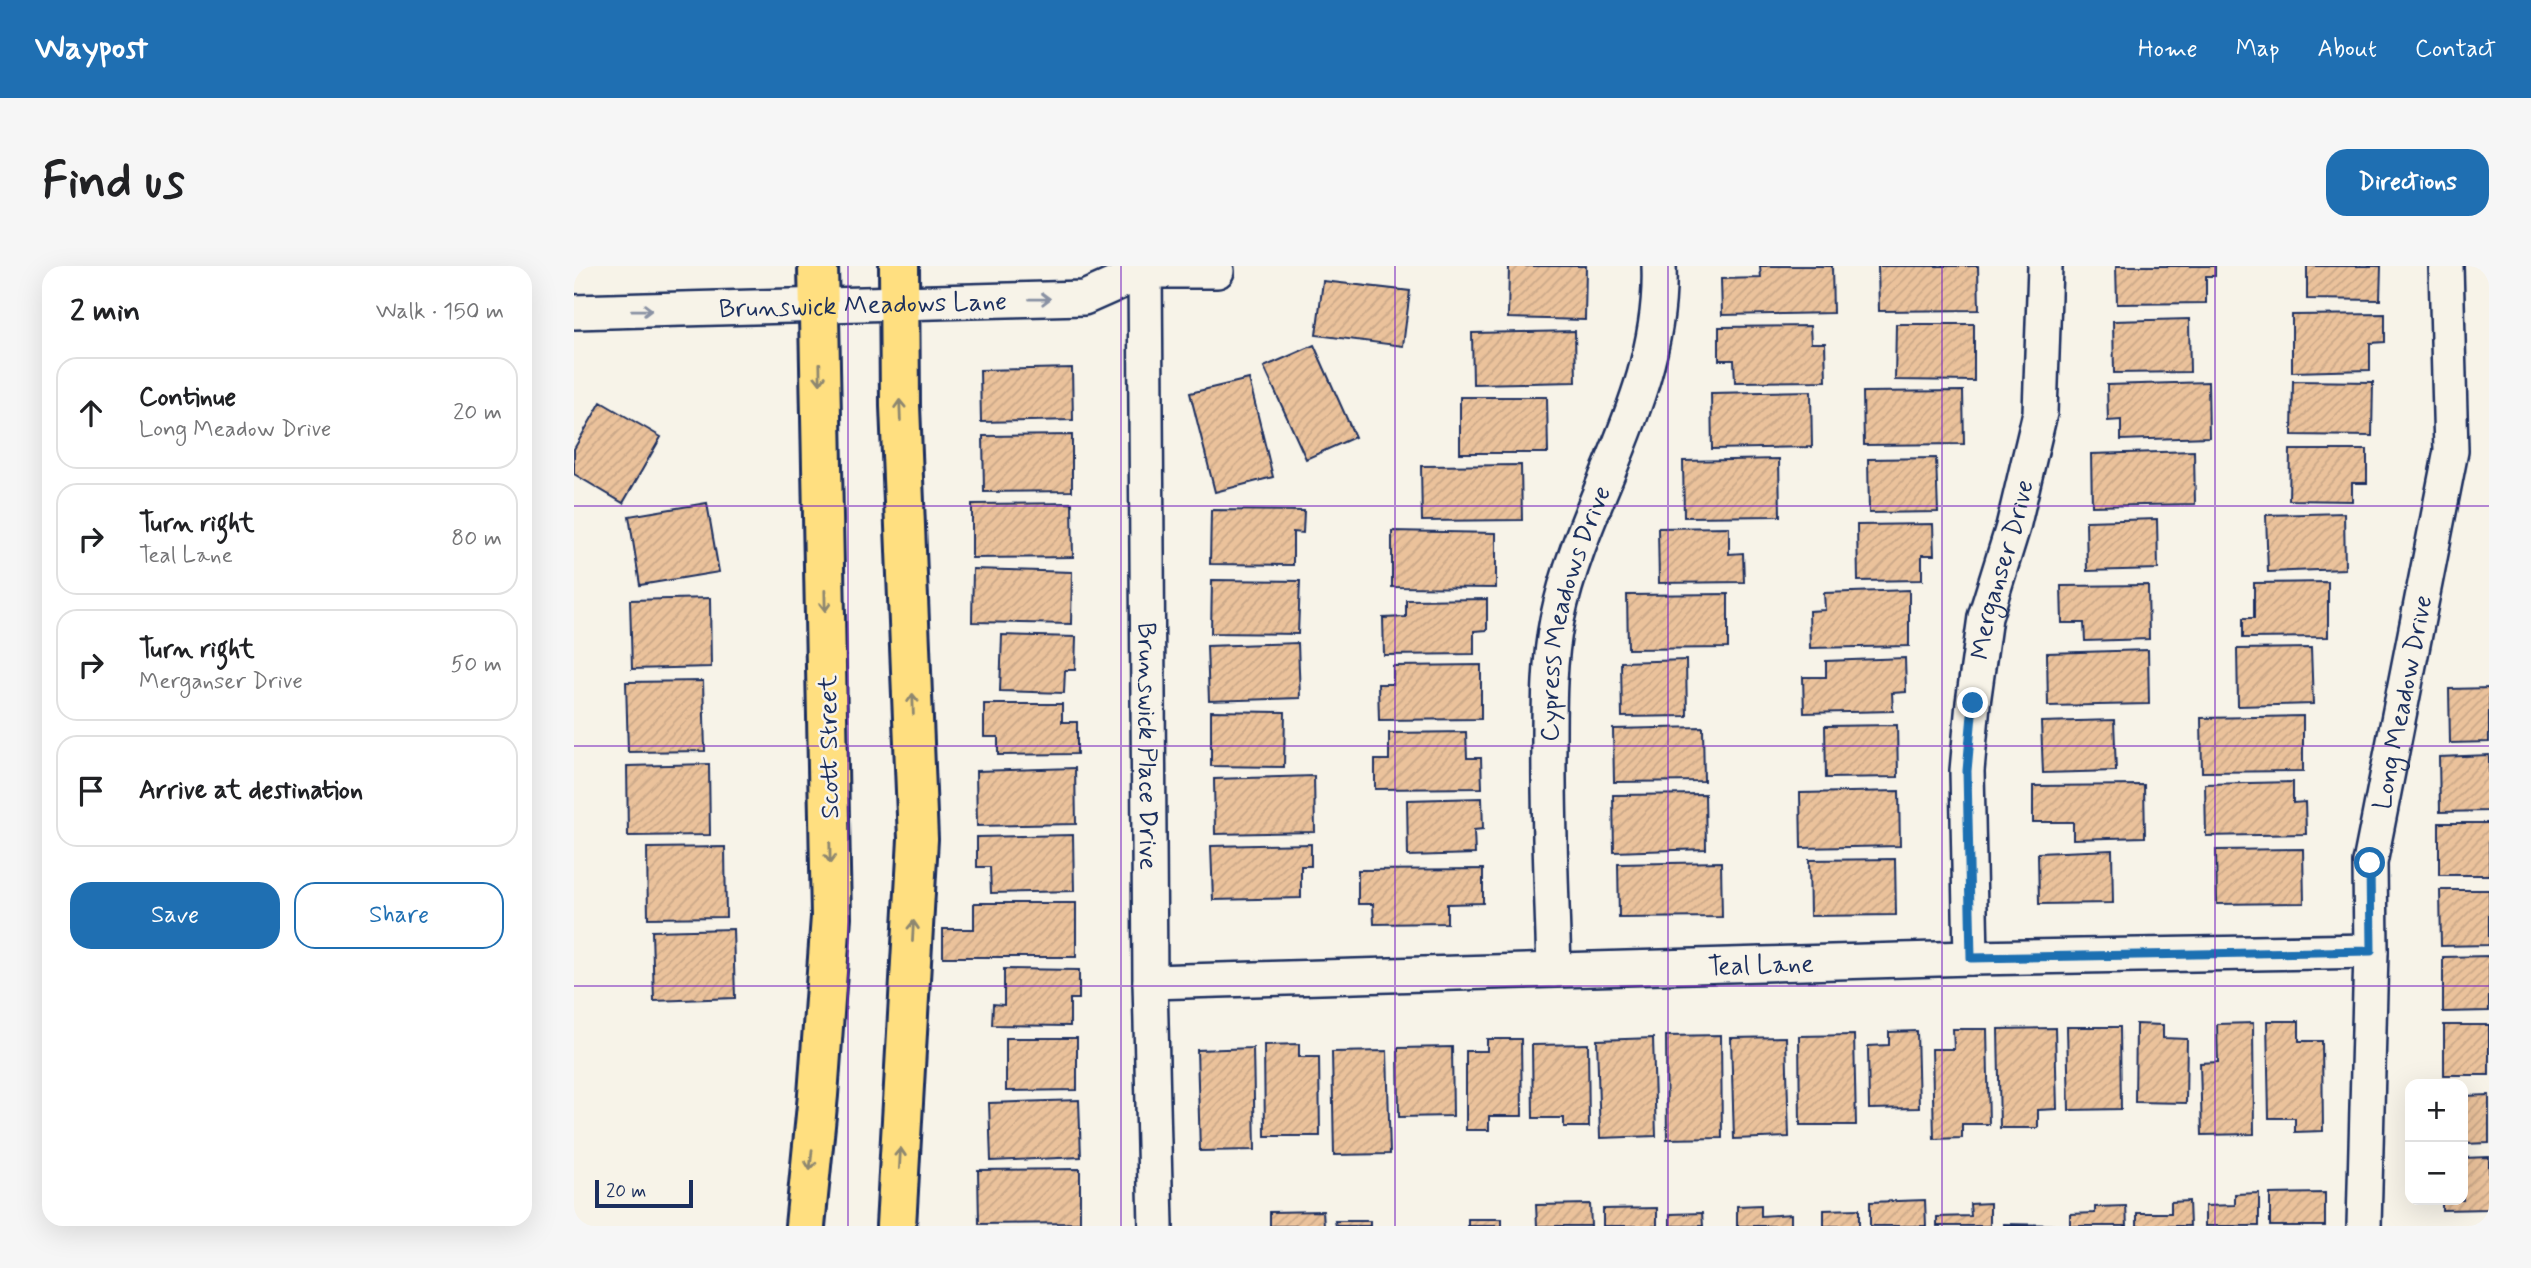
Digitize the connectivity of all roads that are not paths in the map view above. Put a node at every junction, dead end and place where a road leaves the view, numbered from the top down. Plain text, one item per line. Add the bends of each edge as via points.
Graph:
1 (818, 266) edge
2 (1660, 266) edge
3 (2045, 266) edge
4 (2446, 266) edge
5 (1142, 268) edge
6 (1217, 271) dead end
7 (899, 284) edge
8 (818, 306) junction
9 (574, 312) edge
10 (2371, 951) junction
11 (1971, 958) junction
12 (1554, 970) junction
13 (1150, 982) junction
14 (804, 1226) edge
15 (896, 1226) edge
16 (1156, 1226) edge
17 (2364, 1226) edge

1 - 8 main road, Scott Street
2 - 12 street, Cypress Meadows Drive via 1654,342 1636,408 1572,562 1556,622 1549,684 1548,802
3 - 11 street, Merganser Drive via 2040,412 2013,527 1985,617 1973,703 1967,771
4 - 10 street, Long Meadow Drive via 2451,451 2370,863
5 - 6 street, Brunswick Meadows Lane
7 -> 5 street, Brunswick Meadows Lane via 1084,298
5 - 13 street, Brunswick Place Drive
7 - 8 street, Brunswick Meadows Lane
15 -> 7 main road via 918,839 900,418
9 -> 8 street, Brunswick Meadows Lane
8 -> 14 main road, Scott Street via 831,917
10 - 11 street, Teal Lane
10 - 17 street, Long Meadow Drive
11 - 12 street, Teal Lane
12 - 13 street, Teal Lane
13 - 16 street, Brunswick Place Drive

